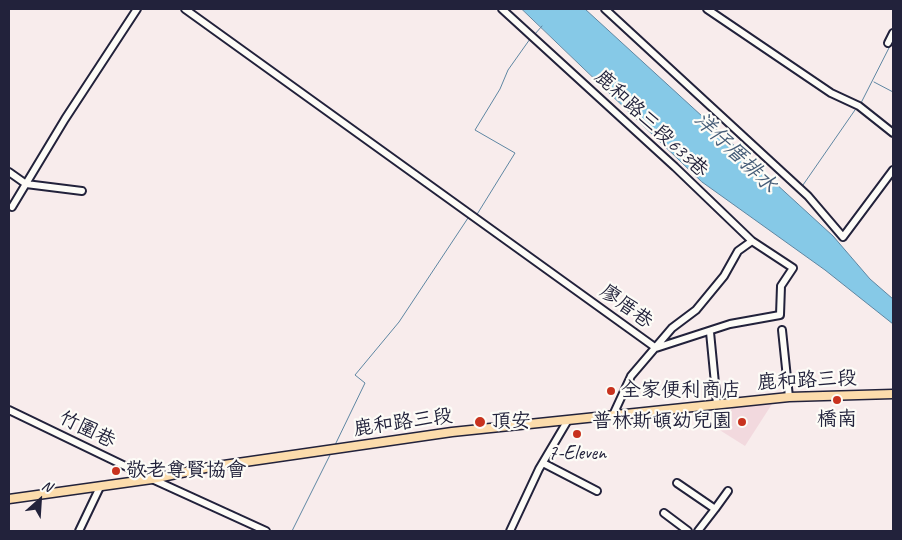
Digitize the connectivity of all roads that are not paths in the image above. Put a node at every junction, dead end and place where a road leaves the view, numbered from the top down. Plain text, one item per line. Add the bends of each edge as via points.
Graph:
1 (137, 9) edge
2 (186, 9) edge
3 (502, 9) edge
4 (605, 9) edge
5 (707, 9) edge
6 (893, 33) edge
7 (888, 43) dead end
8 (893, 133) edge
9 (893, 170) edge
10 (9, 172) edge
11 (26, 184) junction
12 (82, 190) dead end
13 (12, 206) dead end
14 (752, 241) junction
15 (782, 330) dead end
16 (710, 332) junction
17 (656, 348) junction
18 (893, 394) edge
19 (789, 397) junction
20 (717, 404) junction
21 (9, 410) edge
22 (613, 415) junction
23 (568, 420) junction
24 (543, 463) junction
25 (152, 479) junction
26 (677, 483) dead end
27 (100, 486) junction
28 (597, 491) dead end
29 (728, 491) dead end
30 (9, 499) edge
31 (715, 509) junction
32 (664, 513) dead end
33 (79, 531) edge
34 (266, 531) edge
35 (510, 531) edge
36 (688, 531) edge
37 (698, 531) edge

1 - 11 street
2 - 17 street, 廖厝巷
3 - 14 street, 鹿和路三段633巷
4 - 9 street via 808,196 843,237
5 - 8 street via 831,93 859,106
6 - 7 street
10 - 11 street
11 - 12 street
11 - 13 street
14 - 16 street, 鹿和路三段633巷 via 793,268 780,286 780,315 730,324
14 - 17 street via 741,247 724,276 696,310 672,328
15 - 19 street
16 - 17 street
16 - 20 street
17 - 22 street via 631,376
18 - 19 main road, 鹿和路三段
19 - 20 main road, 鹿和路三段
20 - 22 main road, 鹿和路三段
21 - 25 street, 竹圍巷
22 - 23 main road, 鹿和路三段
23 - 24 street
23 - 25 main road, 鹿和路三段 via 446,432 210,467
24 - 28 street
24 - 35 street
25 - 27 main road, 鹿和路三段
25 - 34 street, 竹圍巷
26 - 31 street
27 - 30 main road, 鹿和路三段
27 - 33 street
29 - 31 street
31 - 37 street
32 - 36 street

